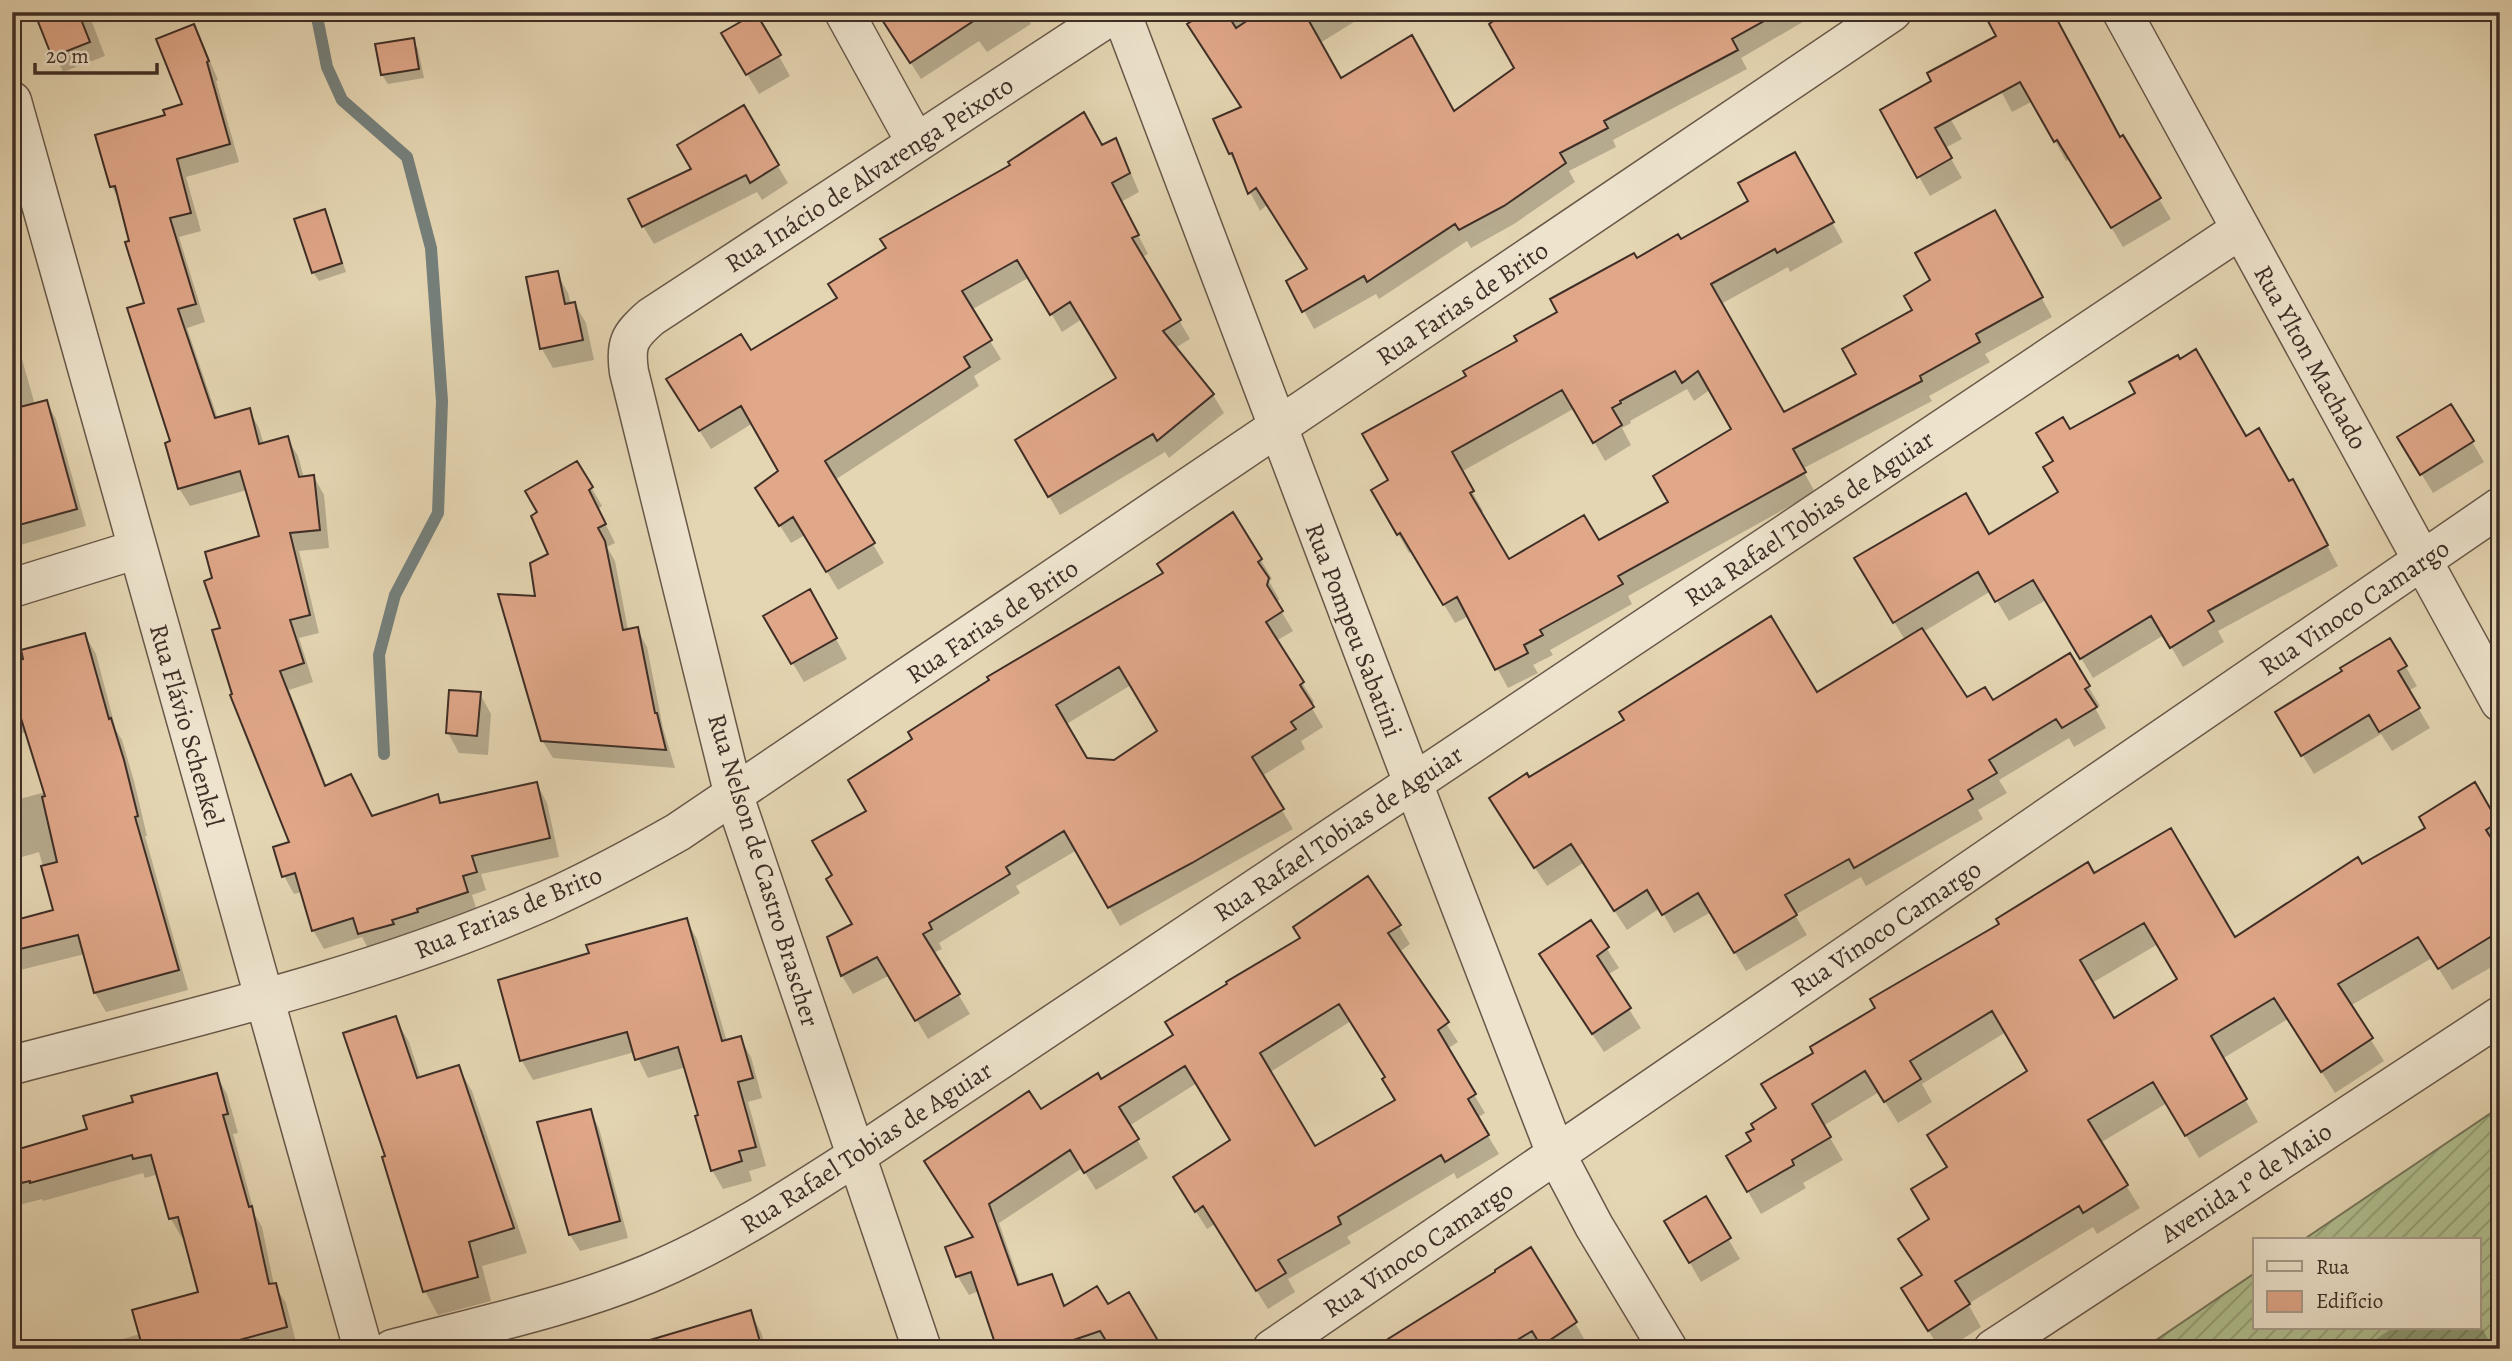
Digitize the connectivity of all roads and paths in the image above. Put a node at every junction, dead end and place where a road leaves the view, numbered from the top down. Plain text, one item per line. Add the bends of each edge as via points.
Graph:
1 (844, 12) edge
2 (1118, 12) edge
3 (1892, 12) edge
4 (2122, 12) edge
5 (12, 101) edge
6 (916, 143) junction
7 (2241, 229) junction
8 (628, 342) joint
9 (1278, 428) junction
10 (2500, 507) edge
11 (138, 549) junction
12 (2422, 560) junction
13 (12, 588) edge
14 (2500, 702) edge
15 (1413, 783) junction
16 (734, 796) junction
17 (264, 1000) junction
18 (2500, 1016) edge
19 (12, 1065) edge
20 (1556, 1154) junction
21 (856, 1156) junction
22 (363, 1349) edge
23 (392, 1349) edge
24 (922, 1349) edge
25 (1272, 1349) edge
26 (1668, 1349) edge
27 (1993, 1349) edge

1 - 6 street
2 - 6 street, Rua Inácio de Alvarenga Peixoto
2 - 9 street, Rua Pompeu Sabatini
3 - 9 street, Rua Farias de Brito
4 - 7 street, Rua Ylton Machado
5 - 11 street, Rua Flávio Schenkel
6 - 8 street, Rua Inácio de Alvarenga Peixoto via 651,317
7 - 12 street, Rua Ylton Machado
7 - 15 street, Rua Rafael Tobias de Aguiar
8 - 16 street, Rua Nelson de Castro Brascher via 629,372
9 - 15 street, Rua Pompeu Sabatini
9 - 16 street, Rua Farias de Brito
10 - 12 street, Rua Vinoco Camargo
11 - 13 street
11 - 17 street, Rua Flávio Schenkel
12 - 14 street, Rua Ylton Machado
12 - 20 street, Rua Vinoco Camargo
15 - 20 street, Rua Pompeu Sabatini
15 - 21 street, Rua Rafael Tobias de Aguiar
16 - 17 street, Rua Farias de Brito via 605,873 543,902 398,958
16 - 21 street, Rua Nelson de Castro Brascher
17 - 19 street, Rua Farias de Brito
17 - 22 street, Rua Flávio Schenkel
18 - 27 street, Avenida 1º de Maio
20 - 25 street, Rua Vinoco Camargo
20 - 26 street, Rua Pompeu Sabatini
21 - 23 street, Rua Rafael Tobias de Aguiar via 720,1240 648,1273 582,1298
21 - 24 street, Rua Nelson de Castro Brascher

